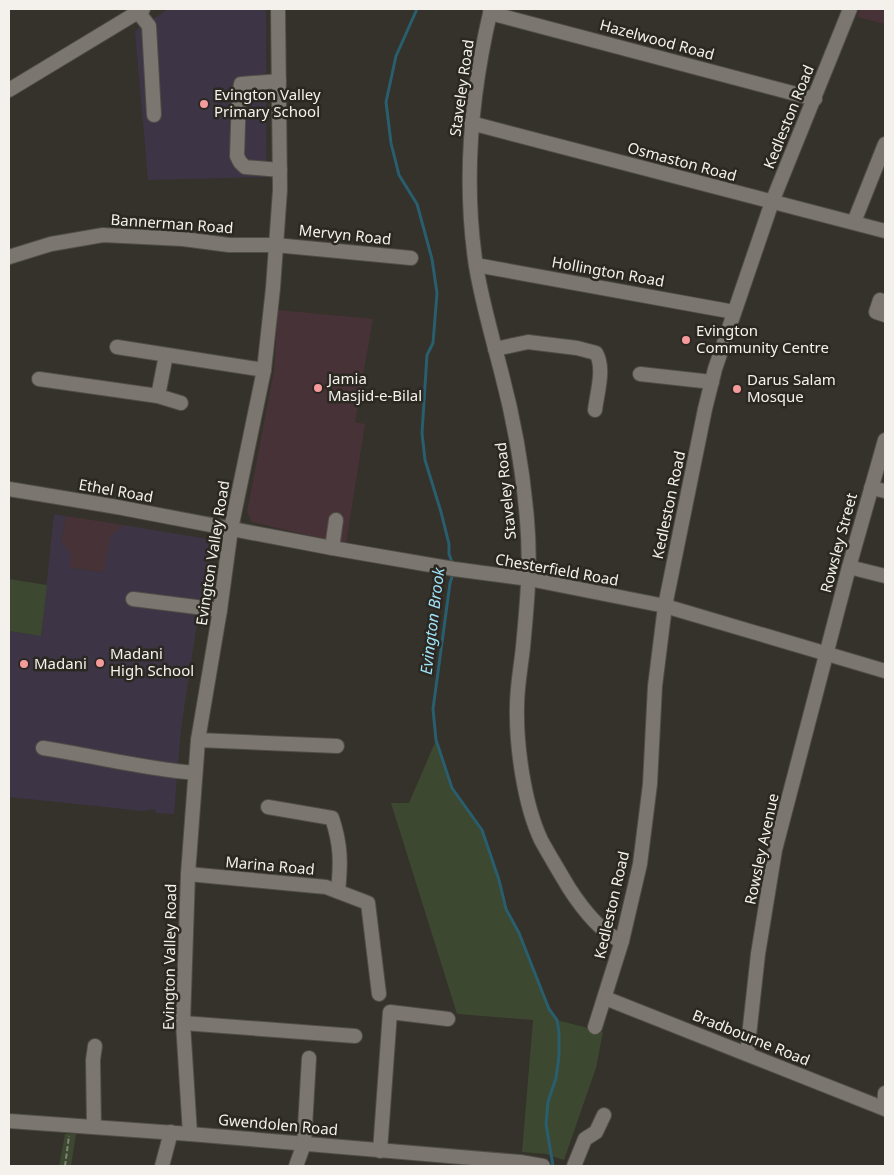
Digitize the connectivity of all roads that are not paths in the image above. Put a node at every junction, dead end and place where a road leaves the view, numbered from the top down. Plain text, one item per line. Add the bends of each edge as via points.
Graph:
1 (278, 9) edge
2 (850, 9) edge
3 (141, 10) edge
4 (491, 11) edge
5 (278, 81) junction
6 (9, 90) edge
7 (815, 99) junction
8 (154, 115) dead end
9 (471, 123) junction
10 (885, 144) edge
11 (280, 170) junction
12 (772, 202) junction
13 (854, 222) junction
14 (885, 231) edge
15 (275, 245) junction
16 (9, 257) edge
17 (411, 258) dead end
18 (476, 265) junction
19 (880, 300) dead end
20 (734, 312) junction
21 (885, 315) edge
22 (117, 348) dead end
23 (495, 349) junction
24 (166, 356) junction
25 (264, 370) junction
26 (640, 374) dead end
27 (39, 379) dead end
28 (712, 382) junction
29 (158, 396) junction
30 (181, 403) dead end
31 (595, 410) dead end
32 (885, 440) edge
33 (871, 488) junction
34 (9, 489) edge
35 (885, 491) edge
36 (336, 520) dead end
37 (225, 528) junction
38 (332, 548) junction
39 (849, 567) junction
40 (885, 576) edge
41 (529, 579) junction
42 (133, 599) dead end
43 (664, 606) junction
44 (220, 610) junction
45 (827, 654) junction
46 (885, 671) edge
47 (198, 740) junction
48 (337, 746) dead end
49 (44, 748) dead end
50 (195, 773) junction
51 (268, 807) dead end
52 (188, 874) junction
53 (343, 893) junction
54 (622, 942) junction
55 (379, 994) dead end
56 (605, 998) junction
57 (448, 1019) dead end
58 (183, 1023) junction
59 (595, 1027) dead end
60 (355, 1036) dead end
61 (96, 1046) dead end
62 (747, 1054) junction
63 (309, 1058) dead end
64 (885, 1094) edge
65 (884, 1108) edge
66 (604, 1116) dead end
67 (9, 1121) edge
68 (94, 1126) junction
69 (171, 1132) junction
70 (190, 1134) junction
71 (304, 1144) junction
72 (380, 1151) junction
73 (428, 1161) edge
74 (162, 1166) edge
75 (296, 1166) edge
76 (543, 1166) edge
77 (574, 1166) edge

1 - 5 street, Evington Valley Road
2 - 7 street, Kedleston Road
3 - 6 street
3 - 8 street via 149,26
4 - 7 street, Hazelwood Road
4 - 9 street, Staveley Road
5 - 11 street, Evington Valley Road
5 - 11 street via 241,84 237,156 245,166
7 - 12 street, Kedleston Road
9 - 12 street, Osmaston Road
9 - 18 street, Staveley Road via 470,178
10 - 13 street
11 - 15 street, Evington Valley Road
12 - 13 street, Osmaston Road
12 - 20 street, Kedleston Road
13 - 14 street, Osmaston Road
15 - 16 street, Bannerman Road via 229,245 103,235 51,244
15 - 17 street, Mervyn Road
15 - 25 street, Evington Valley Road
18 - 20 street, Hollington Road
18 - 23 street, Staveley Road
19 - 21 street via 876,312
20 - 28 street, Kedleston Road
22 - 24 street
23 - 31 street via 528,342 596,353 600,369
23 - 41 street, Staveley Road via 518,447 527,522
24 - 25 street
24 - 29 street
25 - 37 street, Evington Valley Road
26 - 28 street
27 - 29 street
28 - 43 street, Kedleston Road
29 - 30 street
32 - 33 street, Rowsley Street
33 - 35 street
33 - 39 street, Rowsley Street
34 - 37 street, Ethel Road
36 - 38 street
37 - 38 street, Chesterfield Road
37 - 44 street, Evington Valley Road
38 - 41 street, Chesterfield Road
39 - 40 street
39 - 45 street, Rowsley Street
41 - 43 street, Chesterfield Road
41 - 54 street, Staveley Road via 517,706 519,754 528,802 540,838 574,899 612,938
42 - 44 street
43 - 45 street, Chesterfield Road
43 - 54 street, Kedleston Road via 655,686 650,784 640,864
44 - 47 street, Evington Valley Road
45 - 46 street, Chesterfield Road
45 - 62 street, Rowsley Avenue via 775,850 758,954
47 - 48 street
47 - 50 street, Evington Valley Road
49 - 50 street via 136,766
50 - 52 street, Evington Valley Road
51 - 53 street via 332,818 339,840
52 - 53 street, Marina Road via 326,887
52 - 58 street, Evington Valley Road
53 - 55 street, Marina Road via 368,903
54 - 56 street, Kedleston Road
56 - 59 street, Kedleston Road
56 - 62 street, Bradbourne Road
57 - 72 street via 390,1012
58 - 60 street
58 - 70 street, Evington Valley Road
61 - 68 street via 93,1060
62 - 65 street, Bradbourne Road
63 - 71 street
64 - 65 street
66 - 77 street via 596,1132 585,1139
67 - 68 street, Gwendolen Road
68 - 69 street, Gwendolen Road
69 - 70 street, Gwendolen Road
69 - 74 street
70 - 71 street, Gwendolen Road
71 - 72 street, Gwendolen Road
71 - 75 street
72 - 73 street, Gwendolen Road
73 - 76 street, Gwendolen Road via 520,1162

